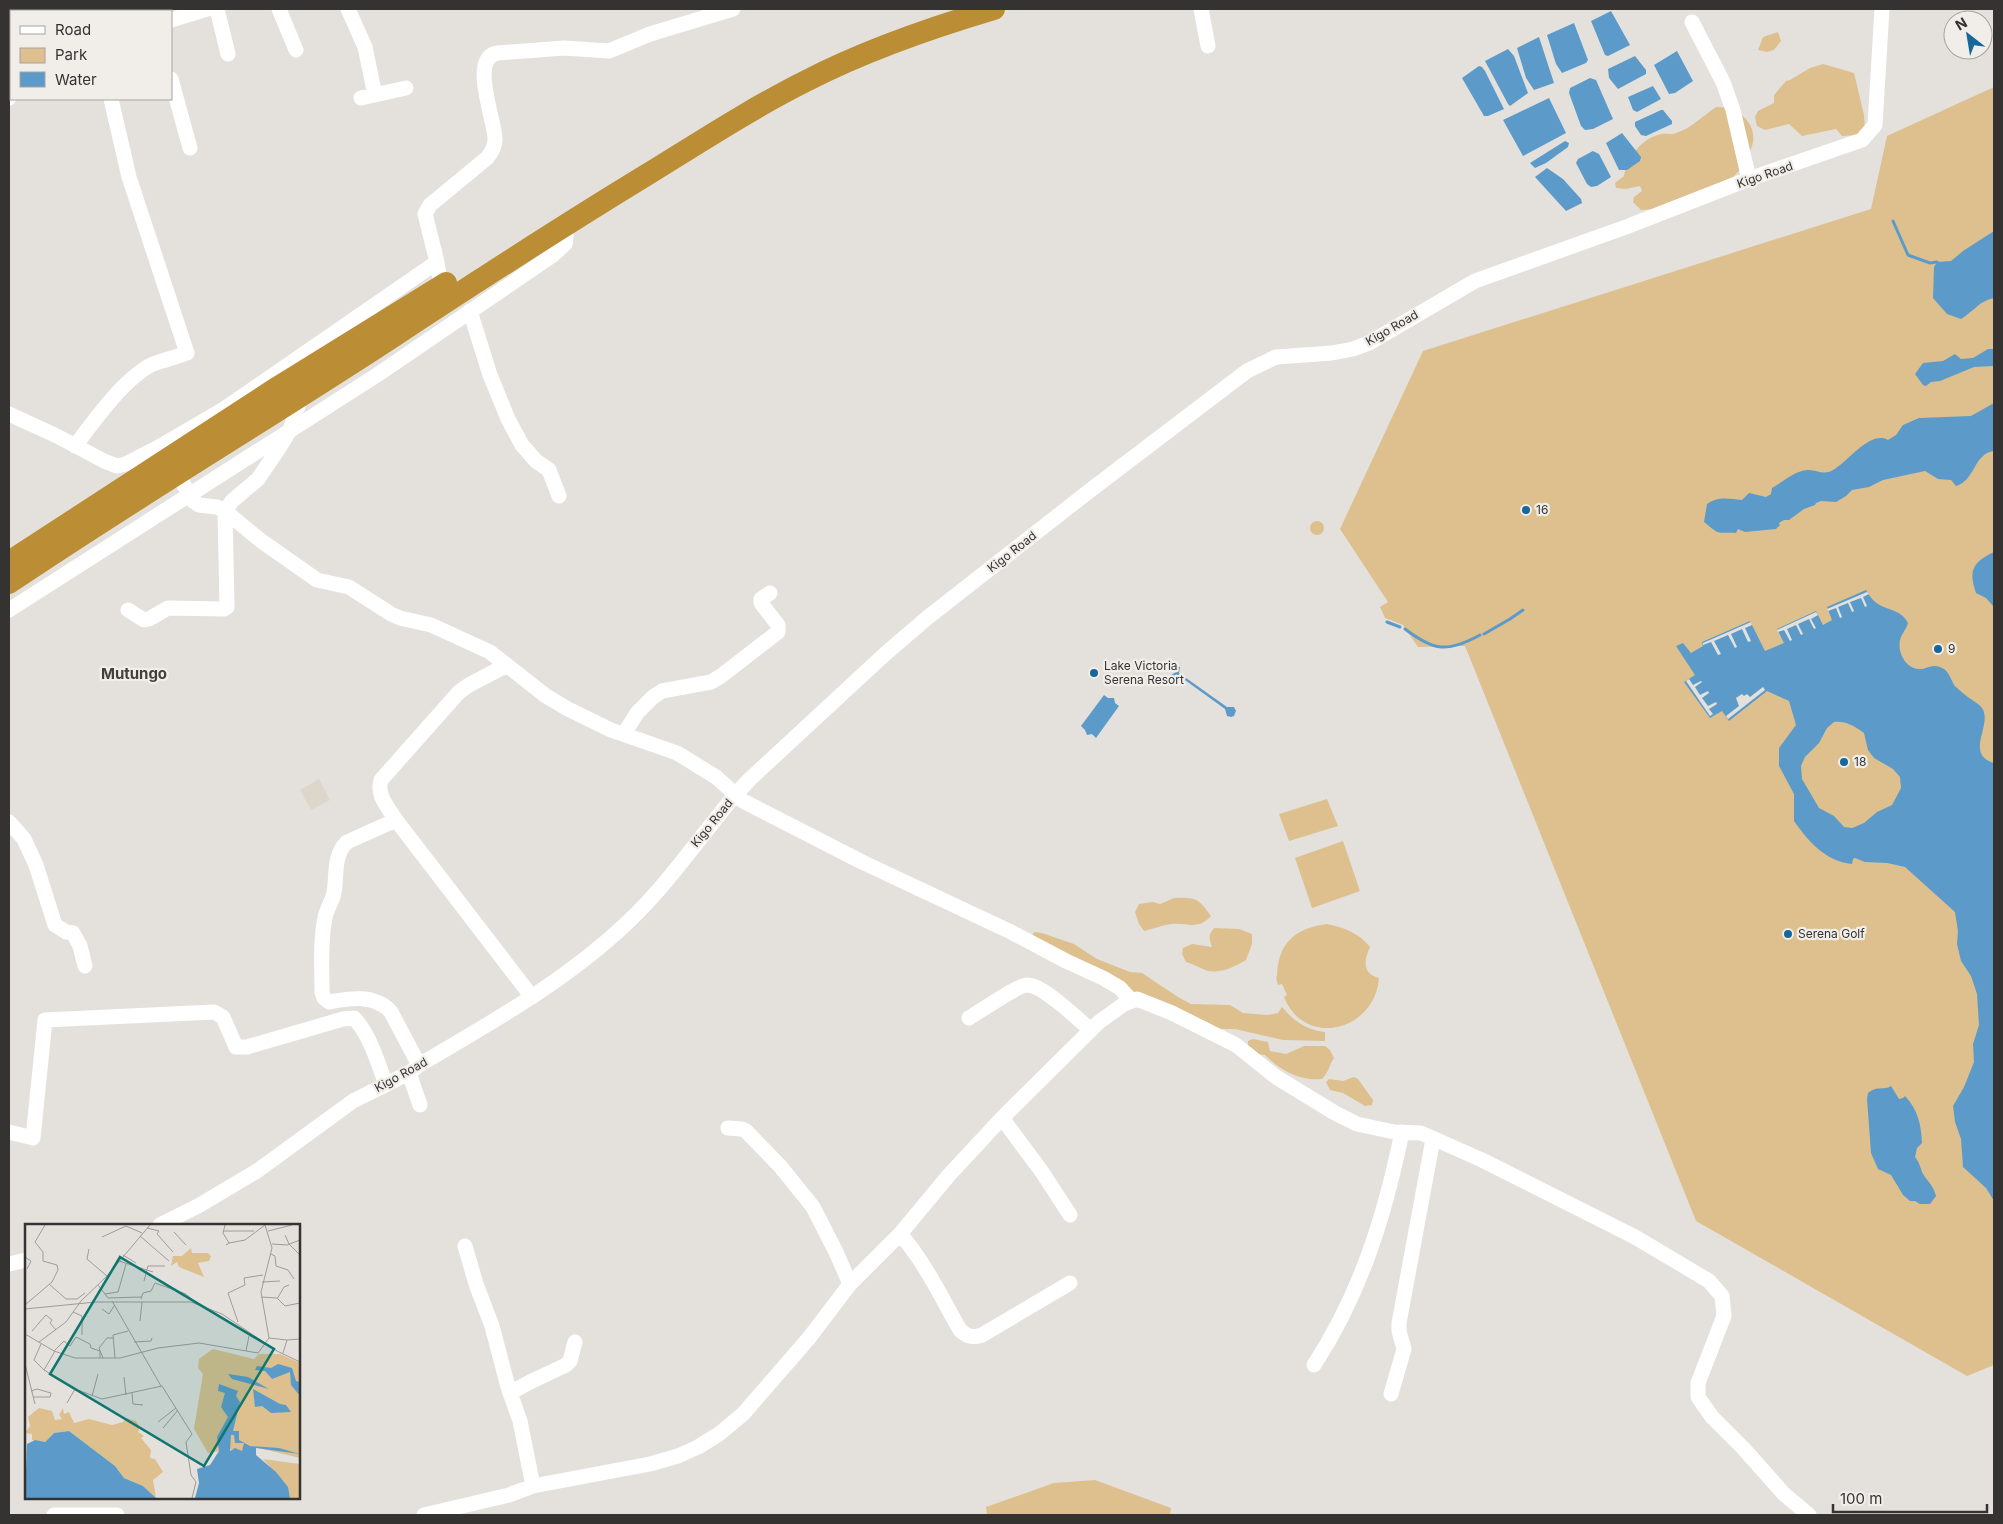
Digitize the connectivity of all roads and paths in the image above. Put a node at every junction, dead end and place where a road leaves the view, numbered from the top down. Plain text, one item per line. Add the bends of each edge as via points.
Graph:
1 (208, 9) edge
2 (217, 9) edge
3 (279, 9) edge
4 (348, 9) edge
5 (733, 9) edge
6 (943, 9) edge
7 (994, 9) edge
8 (1201, 9) edge
9 (1882, 9) edge
10 (172, 20) edge
11 (1692, 22) dead end
12 (1208, 46) dead end
13 (296, 50) dead end
14 (228, 54) dead end
15 (10, 82) edge
16 (172, 83) edge
17 (406, 88) dead end
18 (9, 98) edge
19 (111, 100) edge
20 (190, 148) dead end
21 (1749, 179) junction
22 (561, 228) junction
23 (437, 262) junction
24 (441, 287) junction
25 (470, 311) junction
26 (301, 397) junction
27 (9, 414) edge
28 (290, 430) junction
29 (75, 446) junction
30 (177, 473) junction
31 (188, 495) junction
32 (559, 496) dead end
33 (225, 511) junction
34 (9, 562) edge
35 (9, 583) edge
36 (770, 592) dead end
37 (9, 610) edge
38 (128, 610) dead end
39 (506, 665) junction
40 (624, 734) junction
41 (735, 794) junction
42 (396, 820) junction
43 (9, 822) edge
44 (85, 966) dead end
45 (532, 997) junction
46 (1131, 1000) junction
47 (969, 1018) dead end
48 (1091, 1030) junction
49 (414, 1069) junction
50 (386, 1084) junction
51 (420, 1105) dead end
52 (1002, 1118) junction
53 (728, 1128) dead end
54 (9, 1132) edge
55 (1402, 1132) junction
56 (1434, 1139) junction
57 (1070, 1215) dead end
58 (162, 1224) edge
59 (900, 1234) junction
60 (465, 1246) dead end
61 (25, 1260) edge
62 (9, 1264) edge
63 (1070, 1283) dead end
64 (850, 1284) junction
65 (574, 1342) dead end
66 (1314, 1365) dead end
67 (510, 1393) junction
68 (1391, 1394) dead end
69 (533, 1486) junction
70 (54, 1515) edge
71 (116, 1515) edge
72 (424, 1515) edge
73 (1809, 1515) edge

1 - 10 street
2 - 14 street
3 - 13 street
4 - 17 street via 365,47 368,96
5 - 23 street via 658,31 609,51 564,48 491,55 486,61 484,83 494,146 487,158 427,210
6 - 24 highway via 862,40 736,104
7 - 22 highway via 928,29 807,80
8 - 12 street
9 - 21 street, Kigo Road via 1875,125 1868,135 1836,151
11 - 21 street via 1723,82
15 - 18 street
16 - 20 street
19 - 29 street via 130,177 187,353 140,372 106,406
21 - 41 street, Kigo Road via 1475,281 1369,343 1332,353 1276,357 1247,371 927,618
22 - 25 street via 566,236 565,244 559,250
22 - 26 highway
23 - 24 street
23 - 29 street via 224,409 126,464 113,465
24 - 34 highway via 254,403
25 - 28 street
25 - 32 street via 508,419 522,445 549,470
26 - 28 street
26 - 30 highway
27 - 29 street
28 - 31 street
28 - 33 street via 258,478
30 - 31 street
30 - 35 highway
31 - 33 street via 199,505
31 - 37 street
33 - 38 street via 227,607 202,610 168,608 144,620
33 - 39 street via 317,580 349,587 392,614 443,630 490,652
36 - 40 street via 761,598 761,603 778,624 778,632 711,682 662,691 637,713
39 - 40 street via 568,710
39 - 42 street via 459,692 382,780 381,794
40 - 41 street via 678,753 698,764
41 - 45 street, Kigo Road via 653,896 628,922 578,966
41 - 46 street via 860,861 1103,978 1120,988
42 - 45 street
42 - 49 street via 347,842 342,848 324,925 322,992 329,1002 366,998 386,1006
43 - 44 street via 24,840 36,865 55,925 73,933
45 - 49 street, Kigo Road
46 - 48 street
46 - 55 street via 1149,1003 1236,1046 1276,1078 1357,1124
47 - 48 street via 1029,985 1040,988
48 - 52 street
49 - 50 street, Kigo Road
49 - 51 street
50 - 54 street via 370,1043 354,1018 246,1047 236,1047 223,1018 214,1012 45,1020 33,1138
50 - 58 street, Kigo Road via 341,1109 257,1171
52 - 57 street
52 - 59 street
53 - 64 street via 746,1131 799,1187 824,1226
55 - 56 street via 1416,1132
55 - 66 street via 1372,1251 1333,1337
56 - 68 street via 1399,1323 1404,1349
56 - 73 street via 1635,1238 1709,1281 1722,1296 1724,1316 1698,1383 1698,1397 1712,1417 1784,1494
59 - 63 street via 925,1268 960,1330 972,1338
59 - 64 street
60 - 67 street
61 - 62 street
64 - 69 street via 809,1338 743,1414 712,1438 678,1456 650,1464
65 - 67 street via 566,1365
67 - 69 street via 520,1421
69 - 72 street via 509,1495
70 - 71 street

